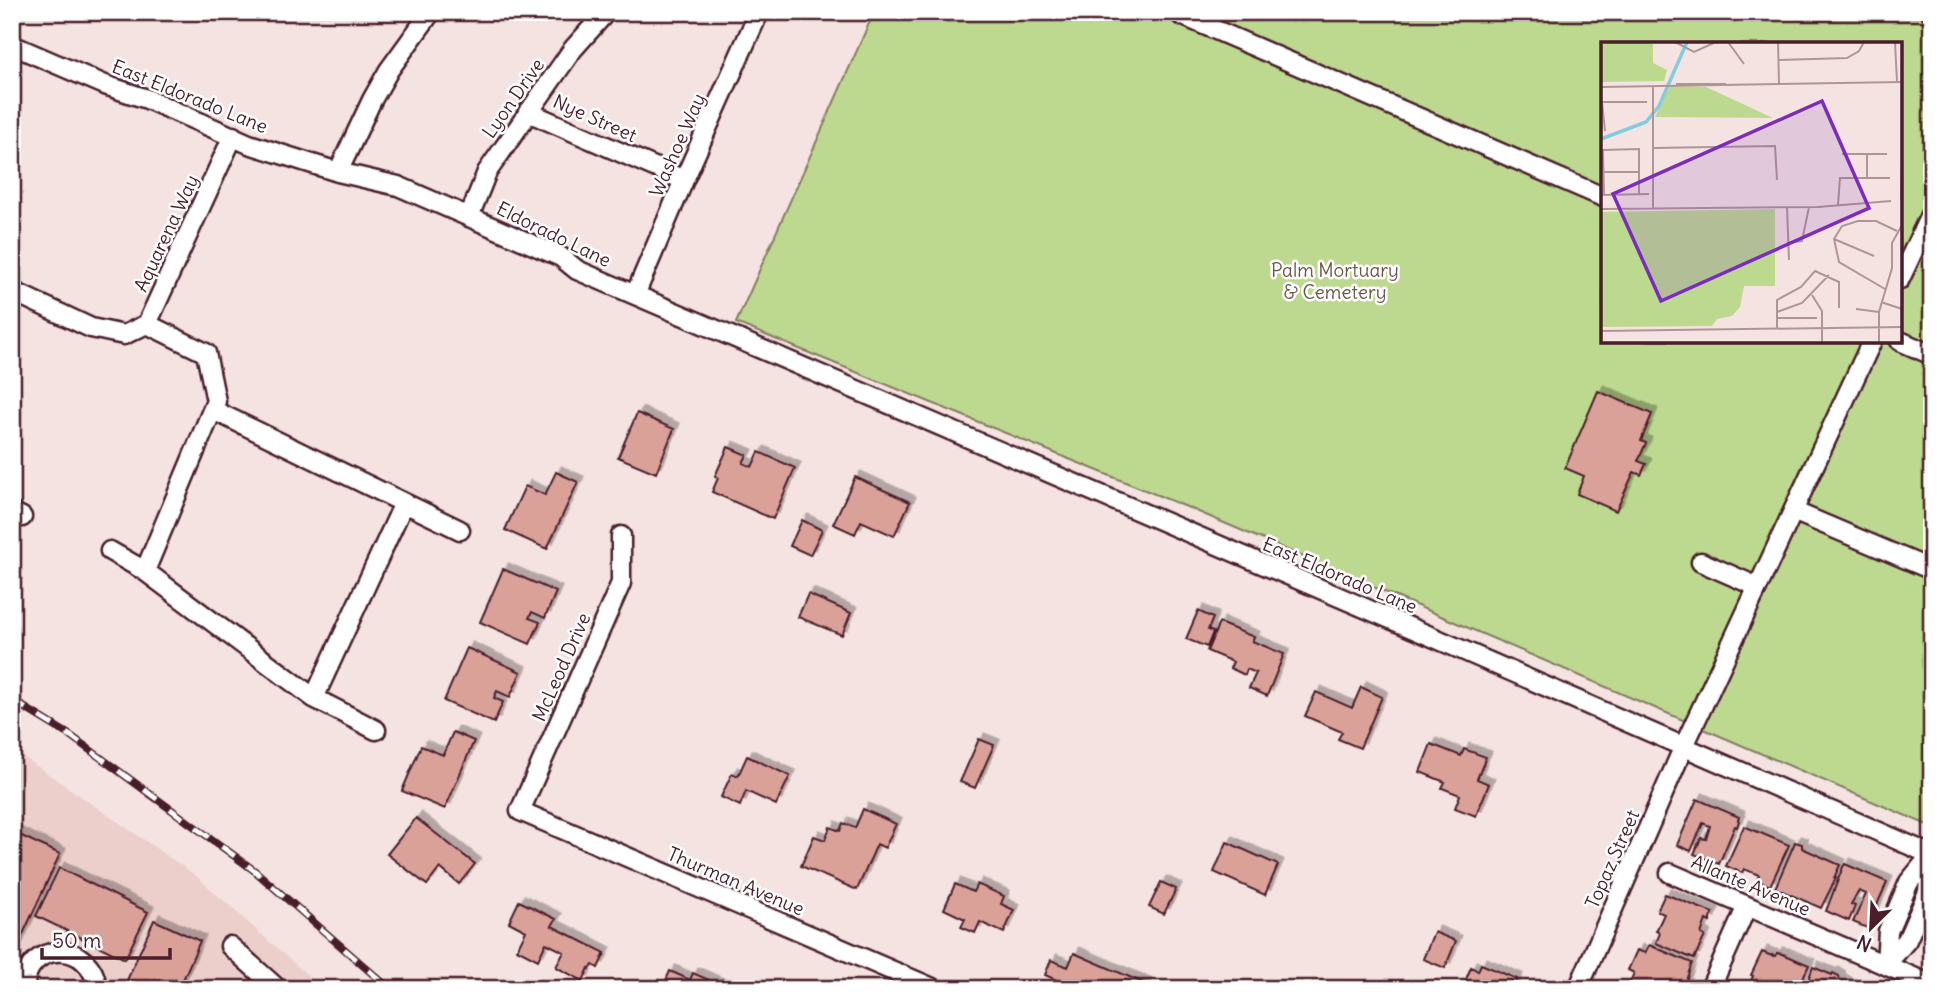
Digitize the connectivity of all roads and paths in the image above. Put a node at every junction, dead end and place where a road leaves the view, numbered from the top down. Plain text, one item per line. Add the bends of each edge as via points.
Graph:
1 (431, 12) edge
2 (606, 12) edge
3 (758, 12) edge
4 (1180, 12) edge
5 (12, 45) edge
6 (528, 112) junction
7 (233, 136) junction
8 (338, 172) junction
9 (356, 176) joint
10 (684, 180) junction
11 (1601, 196) edge
12 (1932, 211) edge
13 (468, 217) junction
14 (1902, 275) edge
15 (12, 291) edge
16 (635, 295) junction
17 (147, 324) junction
18 (730, 337) joint
19 (1902, 342) edge
20 (1871, 343) edge
21 (1932, 355) edge
22 (212, 410) junction
23 (404, 503) junction
24 (1793, 511) junction
25 (460, 530) dead end
26 (621, 536) dead end
27 (110, 551) dead end
28 (1701, 562) dead end
29 (1932, 570) edge
30 (145, 571) junction
31 (1758, 587) junction
32 (314, 698) junction
33 (376, 730) dead end
34 (1684, 746) junction
35 (520, 811) joint
36 (1932, 855) edge
37 (1670, 873) dead end
38 (1747, 906) junction
39 (230, 946) dead end
40 (1886, 965) junction
41 (1932, 985) edge
42 (25, 989) edge
43 (97, 989) edge
44 (278, 989) edge
45 (935, 989) edge
46 (1578, 989) edge
47 (1710, 989) edge

1 - 8 street via 389,70
2 - 6 street, Lyon Drive
3 - 10 street, Washoe Way
4 - 11 street
5 - 7 street, East Eldorado Lane
6 - 10 street, Nye Street
6 - 13 street, Lyon Drive via 487,172
7 - 8 street, East Eldorado Lane
7 - 17 street, Aquarena Way
8 - 9 street, East Eldorado Lane
9 - 13 street, Eldorado Lane via 398,186
10 - 16 street, Washoe Way
12 - 14 street
13 - 16 street, Eldorado Lane
15 - 17 street, Aquarena Way via 92,328 124,335
16 - 18 street, Eldorado Lane
17 - 22 street via 206,353 216,401
18 - 34 street, East Eldorado Lane
19 - 21 street
20 - 24 street, Topaz Street
22 - 23 street
22 - 30 street
23 - 25 street
23 - 32 street
24 - 29 street
24 - 31 street, Topaz Street
26 - 35 street, McLeod Drive via 621,583
27 - 30 street
28 - 31 street
30 - 32 street
31 - 34 street, Topaz Street
32 - 33 street
34 - 36 street, East Eldorado Lane
34 - 46 street, Topaz Street
35 - 45 street, Thurman Avenue
36 - 40 street via 1909,882 1888,931
37 - 38 street, Allante Avenue
38 - 40 street, Allante Avenue
38 - 47 street
39 - 44 street
40 - 41 street, Allante Avenue
42 - 43 street via 36,961 59,951 82,958 90,966

